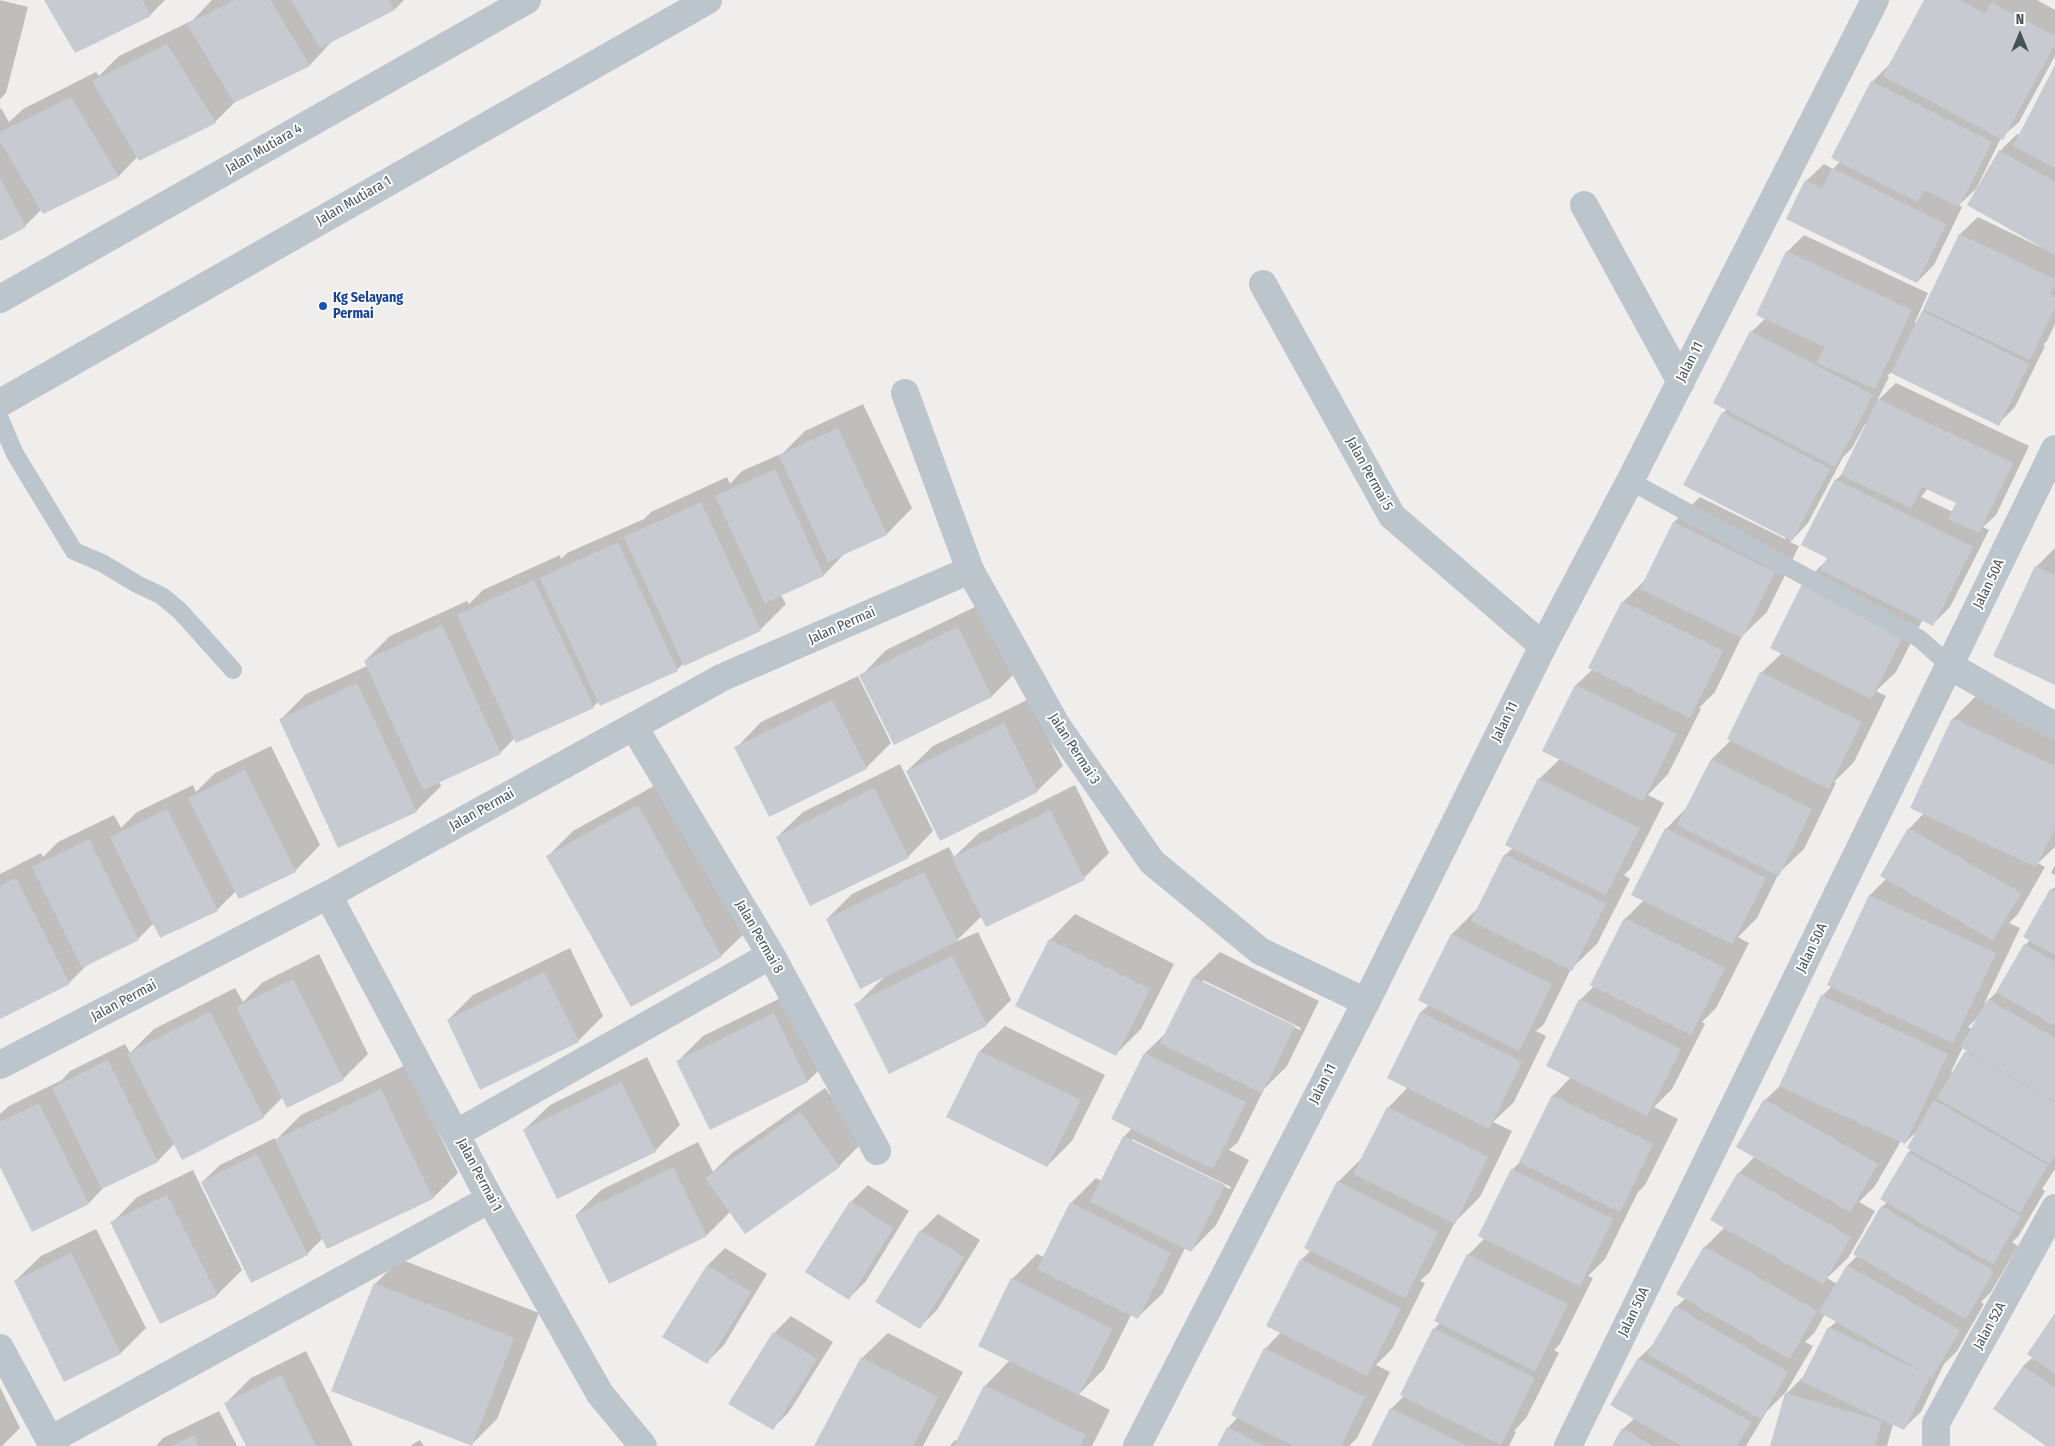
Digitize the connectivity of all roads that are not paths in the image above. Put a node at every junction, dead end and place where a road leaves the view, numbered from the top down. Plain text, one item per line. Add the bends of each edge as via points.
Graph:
1 (527, 0) edge
2 (708, 0) edge
3 (1875, 0) edge
4 (1584, 204) dead end
5 (1263, 284) dead end
6 (0, 299) edge
7 (1681, 382) junction
8 (905, 393) dead end
9 (0, 403) edge
10 (0, 419) edge
11 (2055, 449) edge
12 (1630, 481) junction
13 (970, 570) junction
14 (1543, 646) junction
15 (1950, 666) junction
16 (234, 670) dead end
17 (2055, 726) edge
18 (634, 727) junction
19 (328, 895) junction
20 (771, 956) junction
21 (1366, 1002) junction
22 (0, 1066) edge
23 (456, 1133) junction
24 (877, 1151) dead end
25 (490, 1198) junction
26 (2055, 1208) edge
27 (0, 1348) edge
28 (51, 1443) edge
29 (643, 1446) edge
30 (1137, 1446) edge
31 (1568, 1446) edge
32 (1936, 1446) edge

1 - 6 street, Jalan Mutiara 4
2 - 9 street, Jalan Mutiara 1
3 - 7 street, Jalan 11
4 - 7 street
5 - 14 street, Jalan Permai 5 via 1392,516
7 - 12 street, Jalan 11
8 - 13 street, Jalan Permai 3
10 - 16 lane via 15,454 74,551 162,596
11 - 15 street, Jalan 50A
12 - 14 street, Jalan 11
12 - 15 lane via 1920,639
13 - 18 street, Jalan Permai via 723,677
13 - 21 street, Jalan Permai 3 via 1057,726 1152,862 1260,951
14 - 21 street, Jalan 11
15 - 17 street
15 - 31 street, Jalan 50A
18 - 19 street, Jalan Permai
18 - 20 street, Jalan Permai 8
19 - 22 street, Jalan Permai
19 - 23 street, Jalan Permai 1
20 - 23 street
20 - 24 street, Jalan Permai 8
21 - 30 street, Jalan 11
23 - 25 street, Jalan Permai 1
25 - 28 street
25 - 29 street, Jalan Permai 1 via 600,1394
26 - 32 street, Jalan 52A via 1936,1423
27 - 28 street

